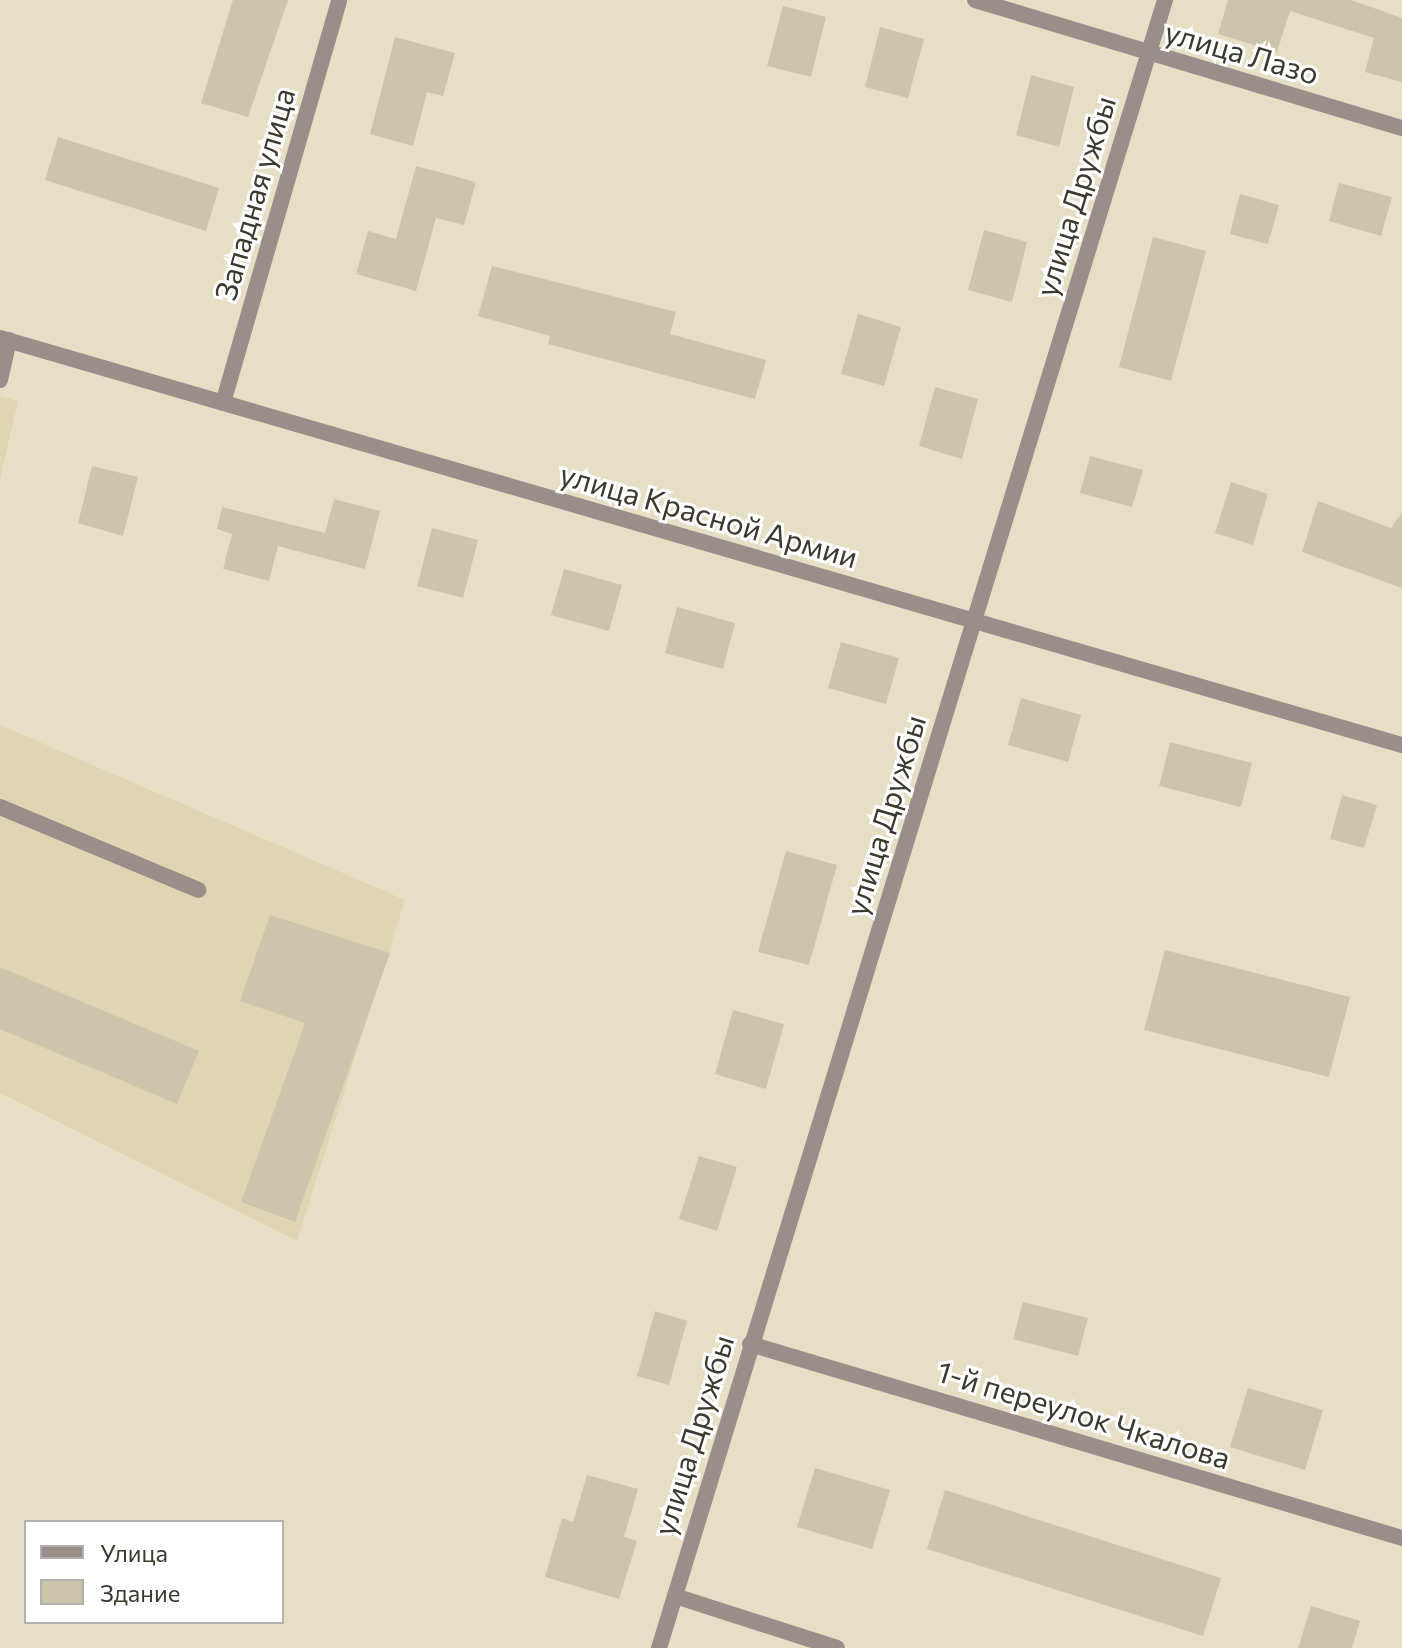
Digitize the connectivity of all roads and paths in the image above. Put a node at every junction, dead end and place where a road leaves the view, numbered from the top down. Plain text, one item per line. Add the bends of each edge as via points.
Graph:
1 (339, 0) edge
2 (975, 0) edge
3 (1165, 0) edge
4 (1148, 54) junction
5 (1402, 128) edge
6 (4, 339) edge
7 (0, 380) edge
8 (223, 403) junction
9 (974, 621) junction
10 (1402, 745) edge
11 (0, 807) edge
12 (198, 890) dead end
13 (750, 1344) junction
14 (1402, 1538) edge
15 (675, 1596) junction
16 (659, 1648) edge
17 (837, 1648) edge

1 - 8 street, Западная улица
2 - 4 street, улица Лазо
3 - 4 street, улица Дружбы
4 - 5 street, улица Лазо
4 - 9 street, улица Дружбы
6 - 7 street
6 - 8 street, улица Красной Армии
8 - 9 street, улица Красной Армии
9 - 10 street, улица Красной Армии
9 - 13 street, улица Дружбы
11 - 12 street
13 - 14 street, 1-й переулок Чкалова
13 - 15 street, улица Дружбы
15 - 16 street, улица Дружбы
15 - 17 street

